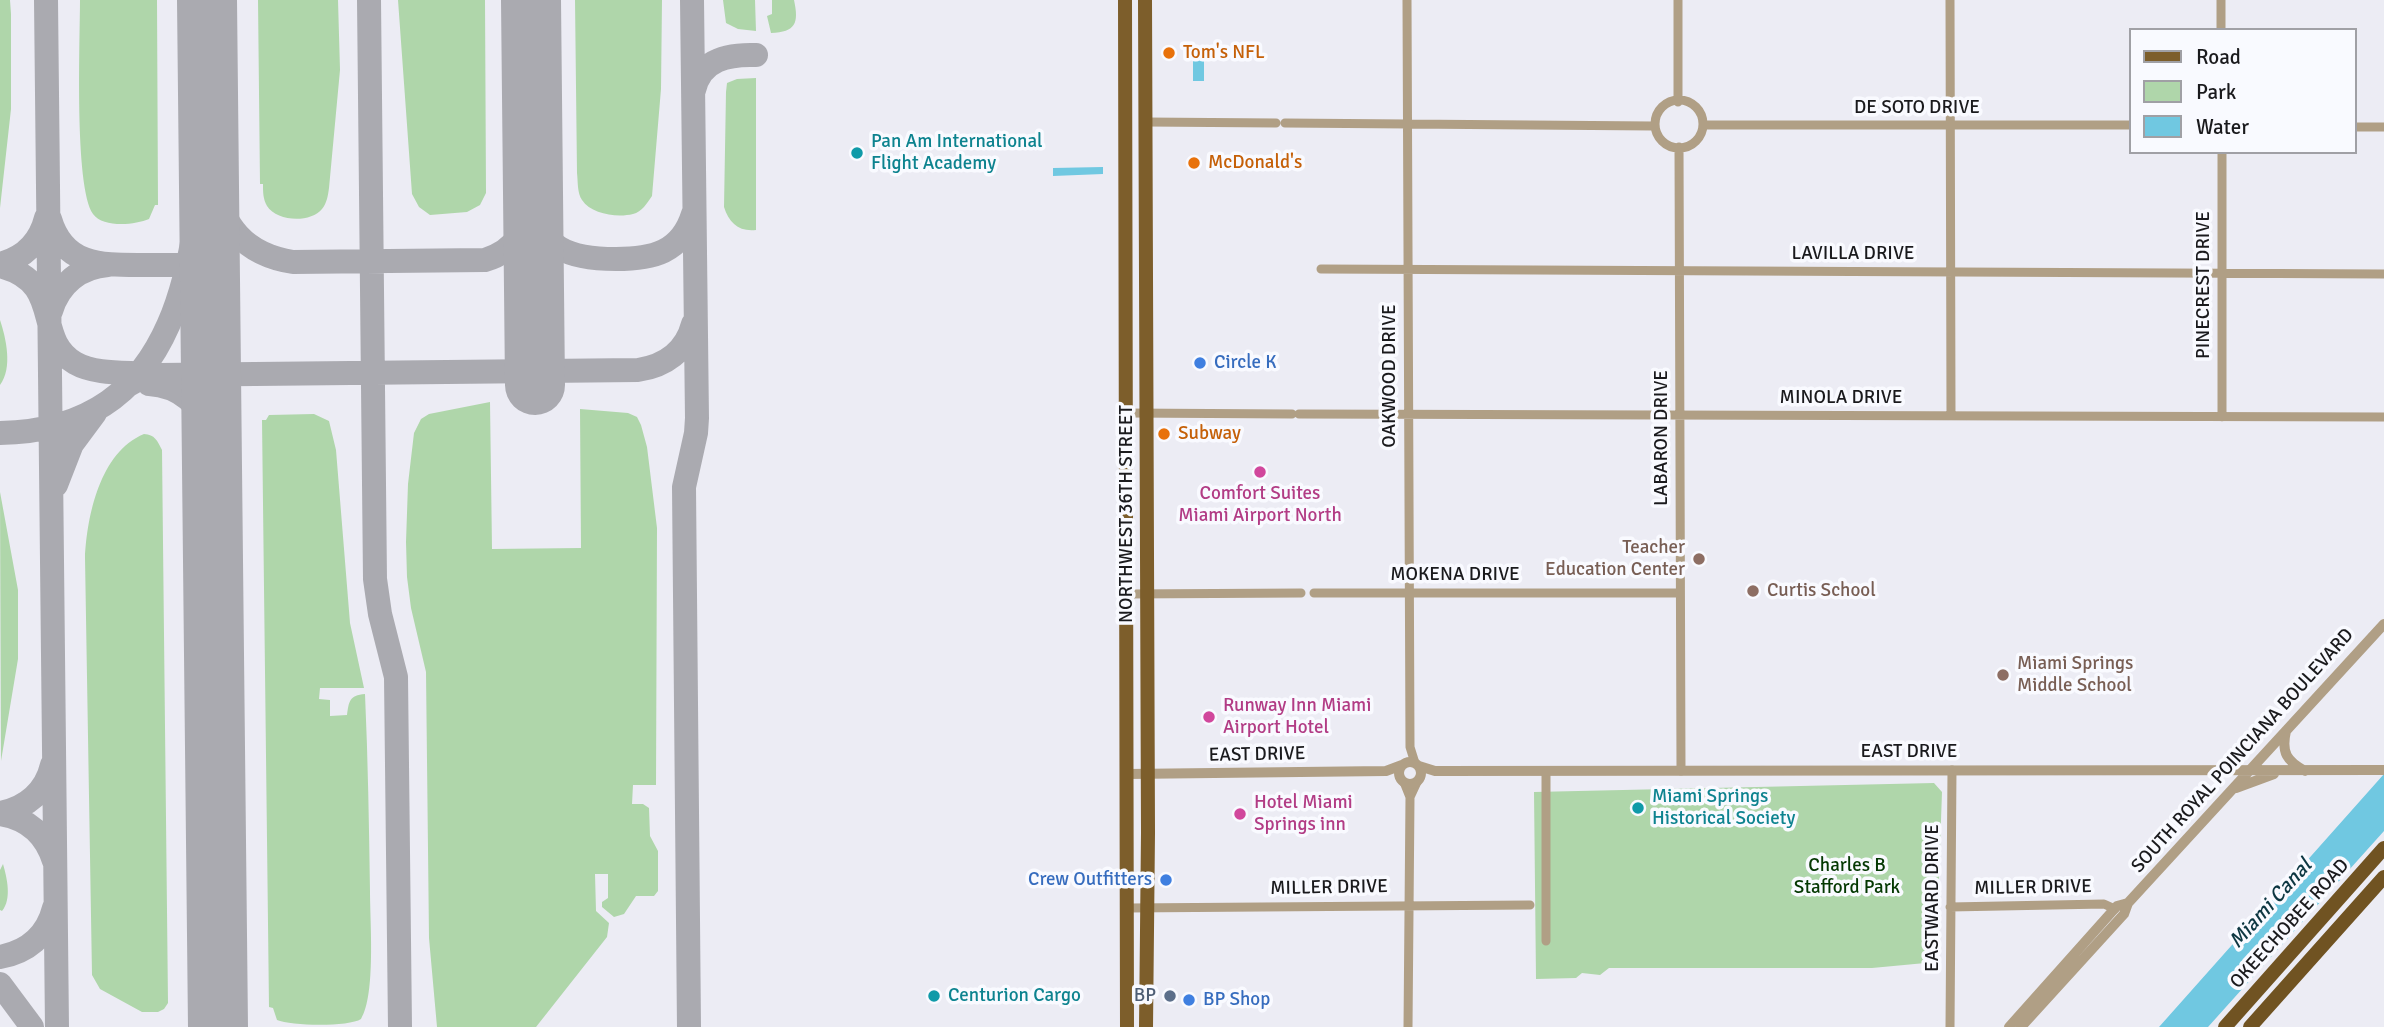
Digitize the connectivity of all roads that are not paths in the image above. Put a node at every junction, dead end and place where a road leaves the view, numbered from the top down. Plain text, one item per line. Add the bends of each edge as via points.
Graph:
1 (1125, 0) edge
2 (1144, 0) edge
3 (1407, 0) edge
4 (1678, 0) edge
5 (1950, 0) edge
6 (2221, 0) edge
7 (2221, 28) edge
8 (1125, 71) junction
9 (1678, 102) junction
10 (1146, 122) junction
11 (1407, 124) junction
12 (1704, 125) junction
13 (1949, 125) junction
14 (2128, 125) edge
15 (1653, 126) junction
16 (2356, 127) edge
17 (2384, 127) edge
18 (1679, 147) junction
19 (2222, 154) edge
20 (1126, 238) junction
21 (1146, 238) junction
22 (1321, 269) dead end
23 (1408, 270) junction
24 (1680, 271) junction
25 (1950, 272) junction
26 (2222, 273) junction
27 (2384, 274) edge
28 (1127, 413) junction
29 (1146, 413) junction
30 (1407, 413) junction
31 (1951, 415) junction
32 (1680, 416) junction
33 (2222, 417) junction
34 (2384, 417) edge
35 (1147, 593) junction
36 (1301, 593) dead end
37 (1314, 593) dead end
38 (1409, 593) junction
39 (1680, 593) junction
40 (1128, 594) junction
41 (2384, 624) edge
42 (2287, 729) junction
43 (1410, 764) junction
44 (1952, 770) junction
45 (2249, 770) junction
46 (2384, 770) edge
47 (1386, 771) junction
48 (1435, 771) junction
49 (1546, 771) junction
50 (1681, 771) junction
51 (2283, 771) junction
52 (2306, 771) junction
53 (1128, 774) junction
54 (1147, 774) junction
55 (1402, 780) junction
56 (1419, 780) junction
57 (2229, 792) junction
58 (1410, 797) junction
59 (2384, 848) edge
60 (2384, 877) edge
61 (2128, 903) junction
62 (1409, 905) junction
63 (1530, 905) dead end
64 (1950, 907) junction
65 (1128, 908) junction
66 (1147, 908) junction
67 (2115, 909) junction
68 (1546, 941) dead end
69 (2233, 1021) edge
70 (1127, 1027) edge
71 (1146, 1027) edge
72 (1408, 1027) edge
73 (1950, 1027) edge
74 (2009, 1027) edge
75 (2021, 1027) edge
76 (2225, 1027) edge
77 (2250, 1027) edge

1 - 8 main road, NORTHWEST 36TH STREET
2 - 10 main road, NORTHWEST 36TH STREET
3 - 11 street, OAKWOOD DRIVE
4 - 9 street
5 - 13 street
6 - 7 street
8 - 10 main road via 1133,84 1135,115
8 - 20 main road, NORTHWEST 36TH STREET
9 - 12 street via 1695,107
9 - 15 street via 1661,108
10 - 11 street
10 - 21 main road, NORTHWEST 36TH STREET
11 - 15 street
11 - 23 street, OAKWOOD DRIVE
12 - 13 street, DE SOTO DRIVE
12 - 18 street via 1696,141
13 - 14 street, DE SOTO DRIVE
13 - 25 street
15 - 18 street via 1659,139
16 - 17 street
18 - 24 street, LABARON DRIVE
19 - 26 street, PINECREST DRIVE
20 - 21 main road
20 - 28 main road, NORTHWEST 36TH STREET
21 - 29 main road, NORTHWEST 36TH STREET
22 - 23 street, LAVILLA DRIVE
23 - 24 street, LAVILLA DRIVE
23 - 30 street, OAKWOOD DRIVE
24 - 25 street, LAVILLA DRIVE
24 - 32 street, LABARON DRIVE
25 - 26 street, LAVILLA DRIVE
25 - 31 street
26 - 27 street, LAVILLA DRIVE
26 - 33 street, PINECREST DRIVE
28 - 29 street, MINOLA DRIVE
28 - 40 main road, NORTHWEST 36TH STREET
29 - 30 street, MINOLA DRIVE
29 - 35 main road, NORTHWEST 36TH STREET
30 - 32 street, MINOLA DRIVE
30 - 38 street, OAKWOOD DRIVE
31 - 32 street, MINOLA DRIVE
31 - 33 street, MINOLA DRIVE
32 - 39 street, LABARON DRIVE
33 - 34 street, MINOLA DRIVE
35 - 36 street
35 - 40 street
35 - 54 main road, NORTHWEST 36TH STREET
37 - 38 street, MOKENA DRIVE
38 - 39 street, MOKENA DRIVE
38 - 43 street, OAKWOOD DRIVE
39 - 50 street, LABARON DRIVE
40 - 53 main road, NORTHWEST 36TH STREET
41 - 42 street, SOUTH ROYAL POINCIANA BOULEVARD
42 - 45 street, SOUTH ROYAL POINCIANA BOULEVARD
42 - 52 street via 2286,758
43 - 47 street, EAST DRIVE
43 - 48 street, EAST DRIVE
43 - 55 street via 1399,772
43 - 56 street via 1422,773
44 - 45 street, EAST DRIVE
44 - 50 street, EAST DRIVE
44 - 64 street, EASTWARD DRIVE
45 - 51 street, EAST DRIVE
45 - 57 street, SOUTH ROYAL POINCIANA BOULEVARD
46 - 52 street, EAST DRIVE
47 - 54 street, EAST DRIVE
47 - 55 street, EAST DRIVE
48 - 49 street, EAST DRIVE
48 - 56 street, EAST DRIVE
49 - 50 street, EAST DRIVE
49 - 68 street
51 - 52 street, EAST DRIVE
51 - 57 street
53 - 54 street, EAST DRIVE
53 - 65 main road, NORTHWEST 36TH STREET
54 - 66 main road, NORTHWEST 36TH STREET
55 - 56 street via 1411,784
55 - 58 street
56 - 58 street
57 - 61 street, SOUTH ROYAL POINCIANA BOULEVARD
58 - 62 street
59 - 69 highway, OKEECHOBEE ROAD
60 - 77 highway, OKEECHOBEE ROAD
61 - 67 street, SOUTH ROYAL POINCIANA BOULEVARD
61 - 75 street, SOUTH ROYAL POINCIANA BOULEVARD via 2124,914
62 - 63 street, MILLER DRIVE
62 - 66 street, MILLER DRIVE
62 - 72 street
64 - 67 street, MILLER DRIVE via 2104,904
64 - 73 street, EASTWARD DRIVE
65 - 66 street, MILLER DRIVE
65 - 70 main road, NORTHWEST 36TH STREET
66 - 71 main road, NORTHWEST 36TH STREET
67 - 74 street, SOUTH ROYAL POINCIANA BOULEVARD
69 - 76 highway, OKEECHOBEE ROAD

